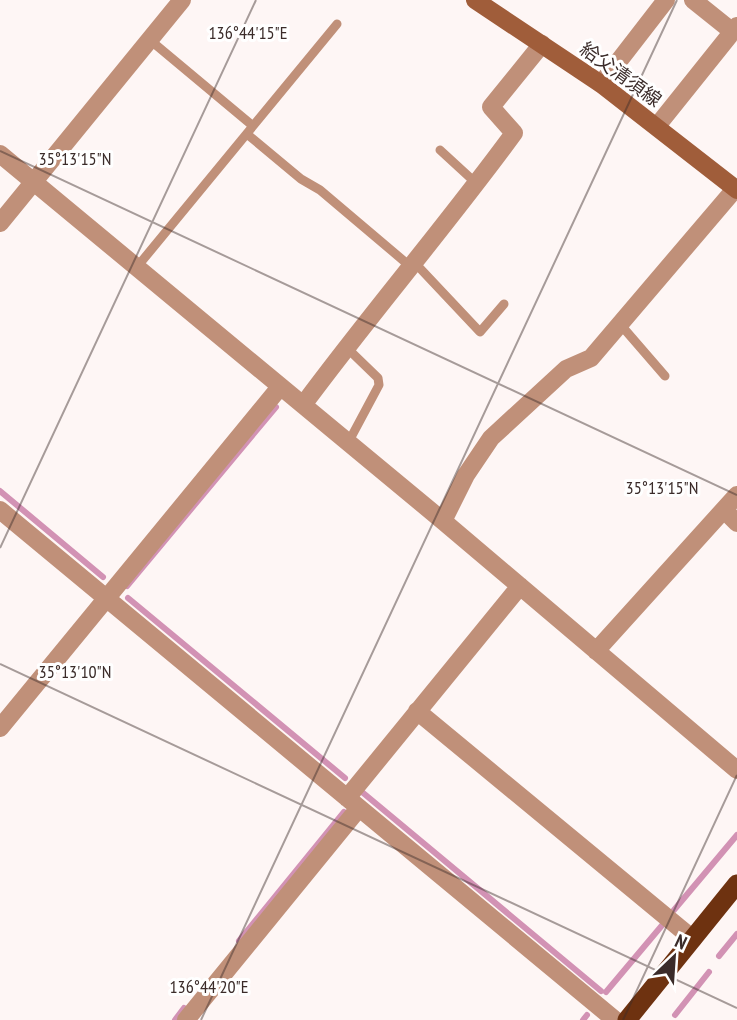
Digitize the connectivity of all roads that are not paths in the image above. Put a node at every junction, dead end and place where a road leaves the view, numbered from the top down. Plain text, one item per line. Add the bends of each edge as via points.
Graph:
1 (182, 0) edge
2 (475, 0) edge
3 (666, 0) edge
4 (693, 0) edge
5 (337, 24) dead end
6 (735, 29) edge
7 (150, 40) junction
8 (542, 44) junction
9 (601, 84) junction
10 (657, 126) junction
11 (250, 130) junction
12 (440, 149) dead end
13 (0, 154) edge
14 (34, 182) junction
15 (477, 184) junction
16 (736, 189) edge
17 (0, 223) edge
18 (413, 265) junction
19 (137, 267) junction
20 (503, 304) dead end
21 (620, 324) junction
22 (346, 347) junction
23 (665, 376) dead end
24 (280, 387) junction
25 (303, 405) junction
26 (348, 443) junction
27 (737, 495) edge
28 (0, 510) edge
29 (731, 517) edge
30 (443, 521) junction
31 (520, 586) junction
32 (107, 598) junction
33 (596, 651) junction
34 (417, 711) junction
35 (0, 728) edge
36 (737, 770) edge
37 (353, 803) junction
38 (737, 884) edge
39 (693, 939) junction
40 (186, 1020) edge
41 (615, 1020) edge
42 (627, 1020) edge

1 - 7 street
2 - 8 main road, 給父清須線
3 - 9 street
4 - 6 street
5 - 11 lane
6 - 10 street
7 - 11 lane
7 - 14 street
8 - 9 main road, 給父清須線
8 - 15 street via 491,107 514,134
9 - 10 main road, 給父清須線
10 - 16 main road, 給父清須線
11 - 18 lane via 301,179
11 - 19 lane
12 - 15 lane
13 - 14 street
14 - 17 street
14 - 19 street
15 - 18 street
16 - 21 street
18 - 20 lane via 480,332
18 - 22 street
19 - 24 street
21 - 23 lane
21 - 30 street via 591,358 566,369 491,438
22 - 25 street
22 - 26 lane via 378,378 379,385
24 - 25 street
24 - 32 street
25 - 26 street
26 - 30 street
27 - 29 street
28 - 32 street
29 - 33 street
30 - 31 street
31 - 33 street
31 - 34 street
32 - 35 street
32 - 37 street
33 - 36 street
34 - 37 street
34 - 39 street
37 - 40 street
37 - 41 street
38 - 39 highway
39 - 42 highway

